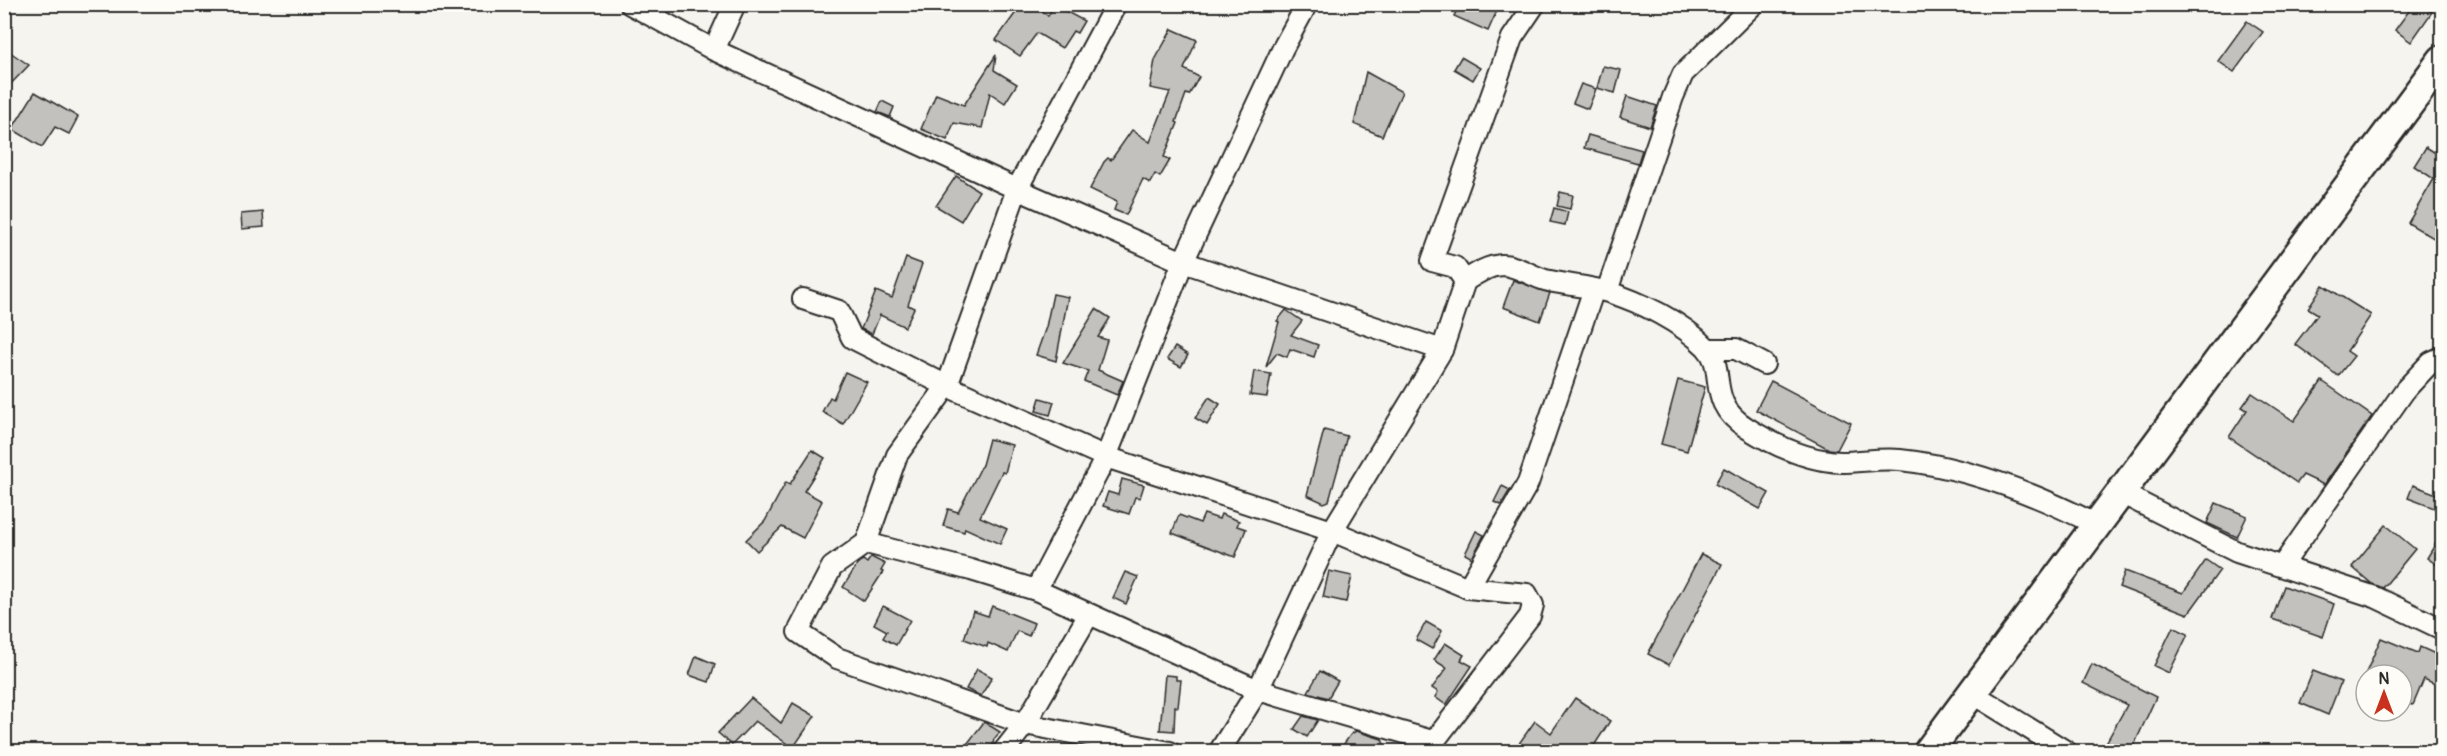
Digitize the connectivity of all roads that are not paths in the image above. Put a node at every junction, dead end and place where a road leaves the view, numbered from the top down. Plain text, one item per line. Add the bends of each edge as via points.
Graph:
1 (630, 4) edge
2 (735, 4) edge
3 (1116, 4) edge
4 (1307, 4) edge
5 (1535, 4) edge
6 (1754, 4) edge
7 (714, 50) junction
8 (2442, 60) edge
9 (1017, 189) junction
10 (1183, 262) junction
11 (1460, 274) junction
12 (1600, 290) junction
13 (803, 298) dead end
14 (1708, 349) junction
15 (1442, 350) junction
16 (2442, 357) edge
17 (1764, 364) dead end
18 (947, 386) junction
19 (1106, 457) junction
20 (2121, 493) junction
21 (2097, 525) junction
22 (1332, 531) junction
23 (866, 543) junction
24 (2282, 567) junction
25 (1468, 588) junction
26 (1036, 590) junction
27 (1088, 616) junction
28 (2442, 629) edge
29 (1258, 690) junction
30 (1972, 693) junction
31 (1025, 724) junction
32 (1429, 746) edge
33 (1003, 752) edge
34 (1170, 752) edge
35 (1219, 752) edge
36 (1928, 752) edge
37 (2067, 752) edge

1 - 7 street
2 - 7 street
3 - 9 street
4 - 10 street
5 - 11 street via 1512,38 1431,261
6 - 12 street via 1683,74
7 - 9 street
8 - 20 main road
9 - 10 street
9 - 18 street
10 - 15 street
10 - 19 street
11 - 12 street via 1505,265 1542,279
11 - 15 street
12 - 14 street via 1681,326
12 - 25 street via 1528,483
13 - 18 street via 839,311 852,338
14 - 17 street via 1736,349
14 - 21 street via 1725,409 1747,428 1804,456 1839,462 1898,460 1953,470 2048,500
15 - 22 street
16 - 24 street via 2431,362 2405,390
18 - 19 street
18 - 23 street via 897,455
19 - 22 street
19 - 26 street
20 - 21 main road
20 - 24 street via 2237,552
21 - 30 main road
22 - 25 street
22 - 29 street
23 - 26 street
23 - 31 street via 832,567 798,632 837,658
24 - 28 street via 2374,597
25 - 32 street via 1527,594 1533,605 1530,616
26 - 27 street
27 - 29 street
27 - 31 street
29 - 32 street
29 - 35 street
30 - 36 main road
30 - 37 street
31 - 33 street
31 - 34 street

